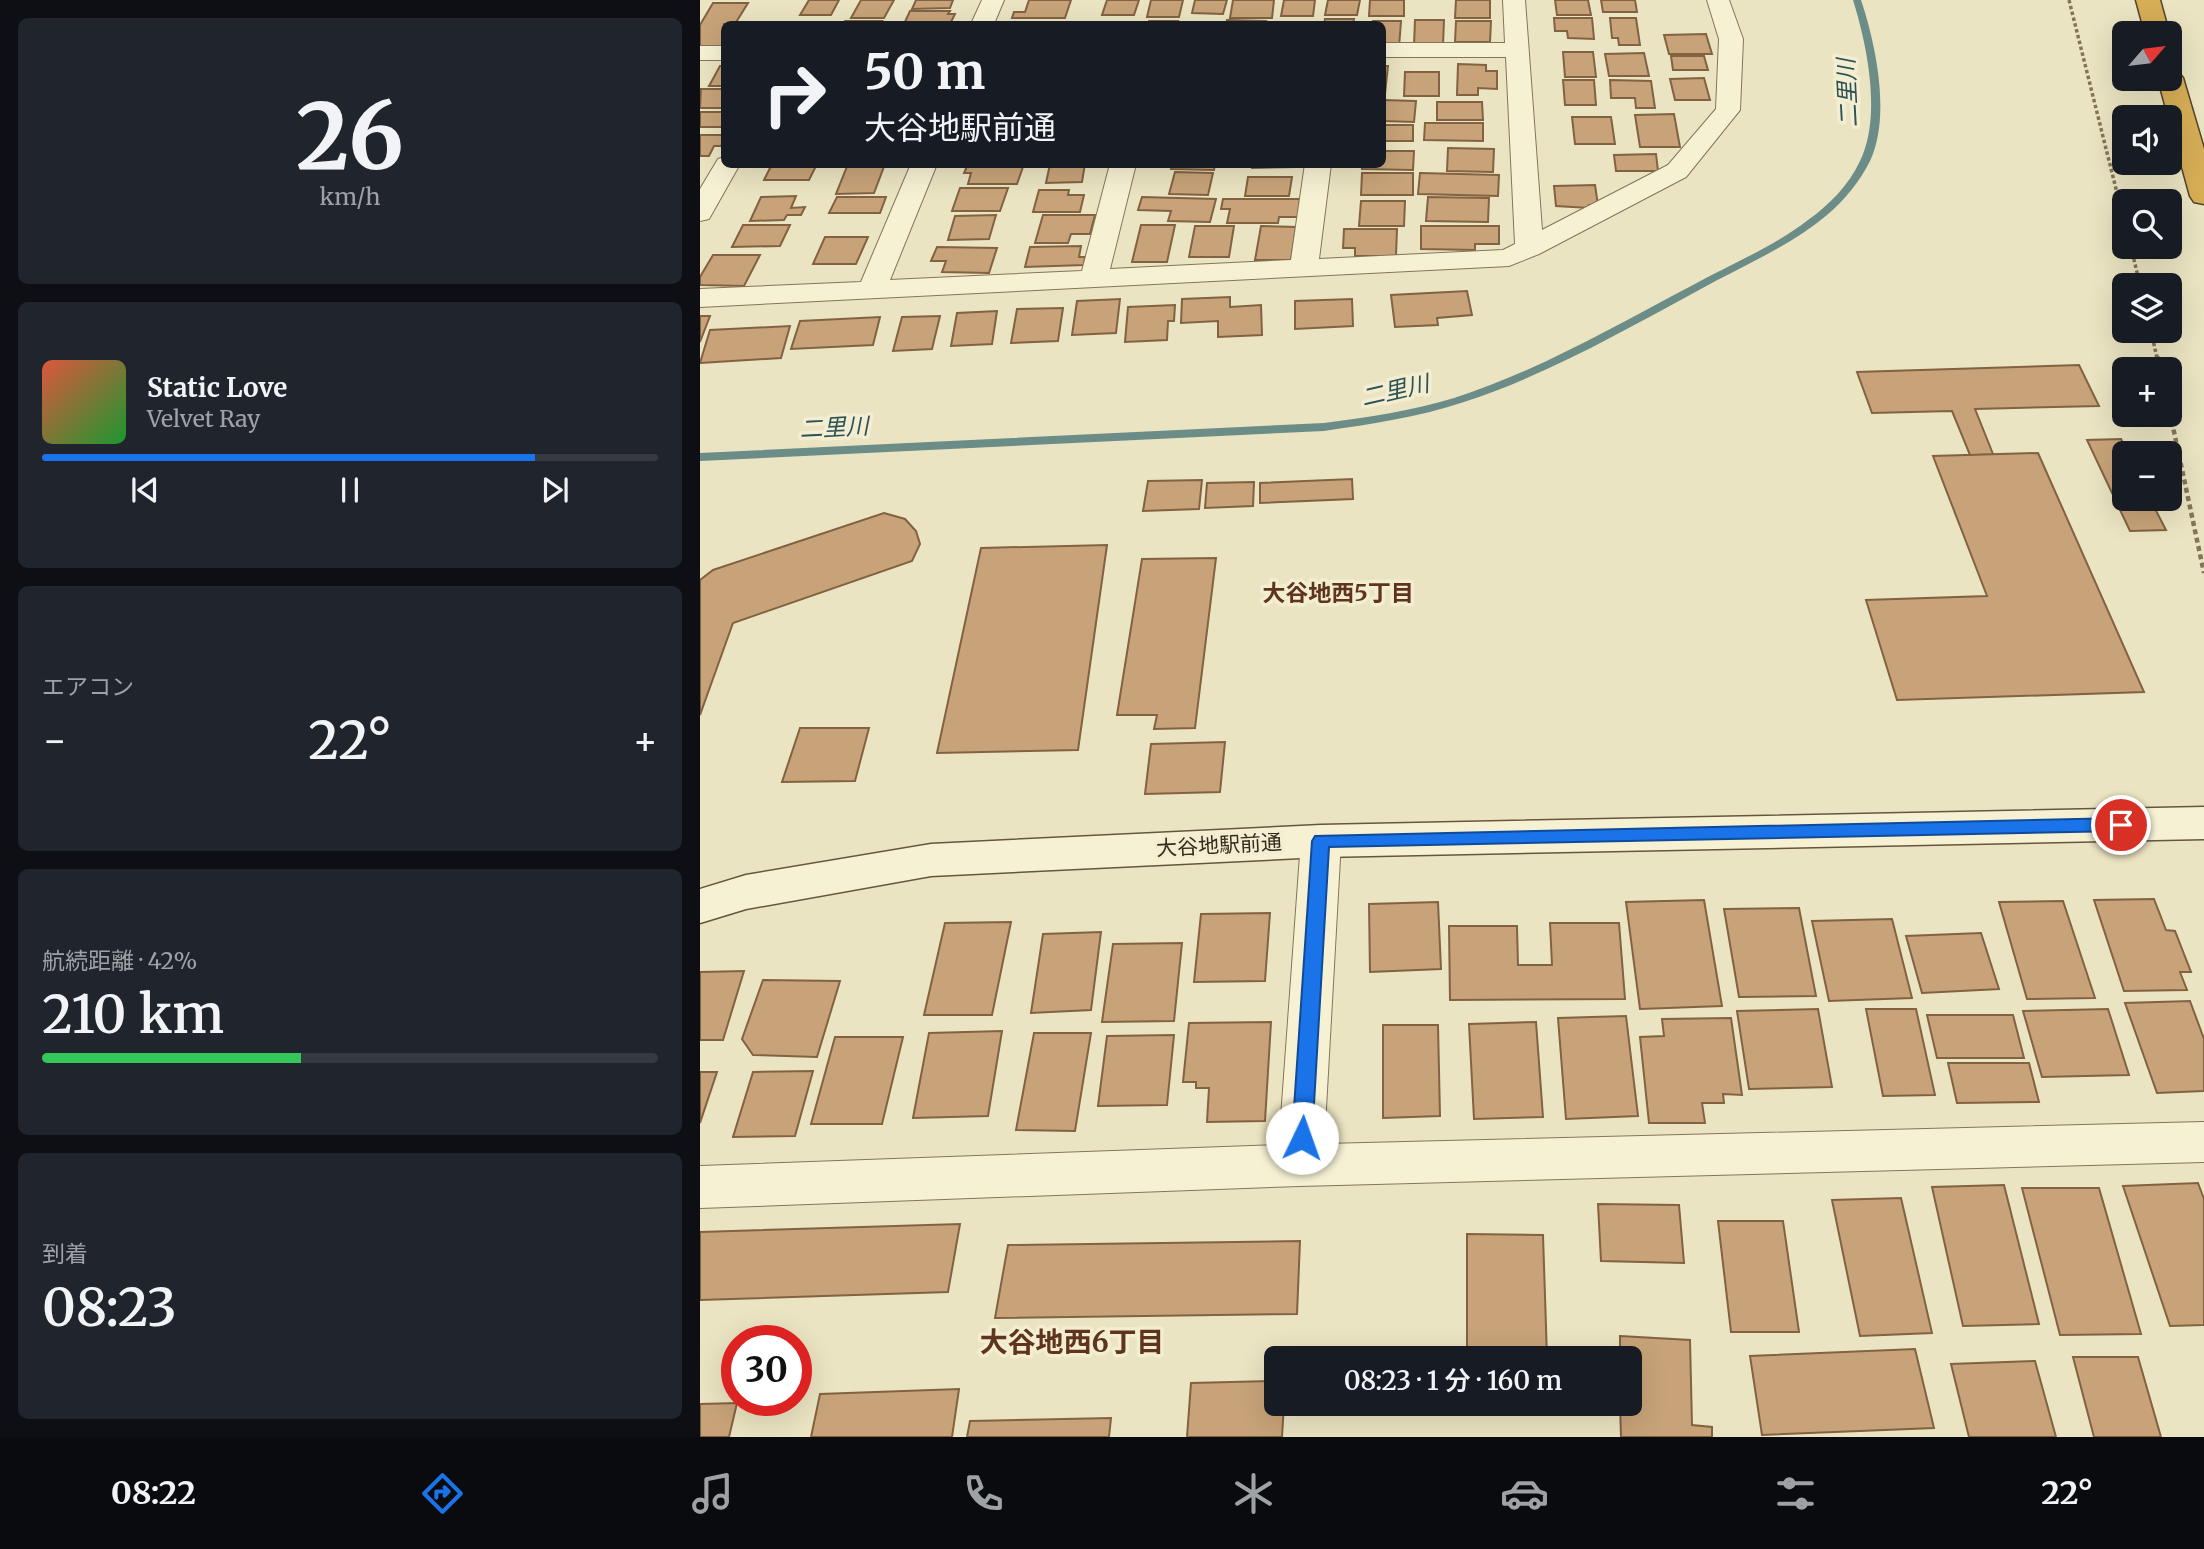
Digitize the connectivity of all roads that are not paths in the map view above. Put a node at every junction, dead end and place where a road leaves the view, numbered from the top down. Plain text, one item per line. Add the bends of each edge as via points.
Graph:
1 (993, 0) edge
2 (1514, 0) edge
3 (1718, 0) edge
4 (2148, 0) edge
5 (984, 21) edge
6 (2154, 21) edge
7 (1386, 50) edge
8 (1517, 50) junction
9 (700, 53) edge
10 (721, 53) edge
11 (2174, 91) edge
12 (725, 168) edge
13 (922, 168) edge
14 (1122, 168) edge
15 (1317, 168) edge
16 (2204, 196) edge
17 (700, 213) edge
18 (1529, 248) junction
19 (1304, 268) junction
20 (1094, 279) junction
21 (872, 290) junction
22 (700, 298) edge
23 (2204, 823) edge
24 (1321, 841) junction
25 (700, 906) edge
26 (2204, 1142) edge
27 (1300, 1165) junction
28 (700, 1187) edge

1 - 5 street
2 - 8 street
3 - 18 street via 1731,39 1728,110 1676,172
4 - 6 highway
7 - 8 street
8 - 18 street
9 - 10 street
11 - 16 highway
12 - 17 street
13 - 21 street
14 - 20 street
15 - 19 street
18 - 19 street via 1509,258
19 - 20 street
20 - 21 street
21 - 22 street
23 - 24 street, 大谷地駅前通
24 - 25 street, 大谷地駅前通 via 932,860 746,892
24 - 27 street
26 - 27 street
27 - 28 street

